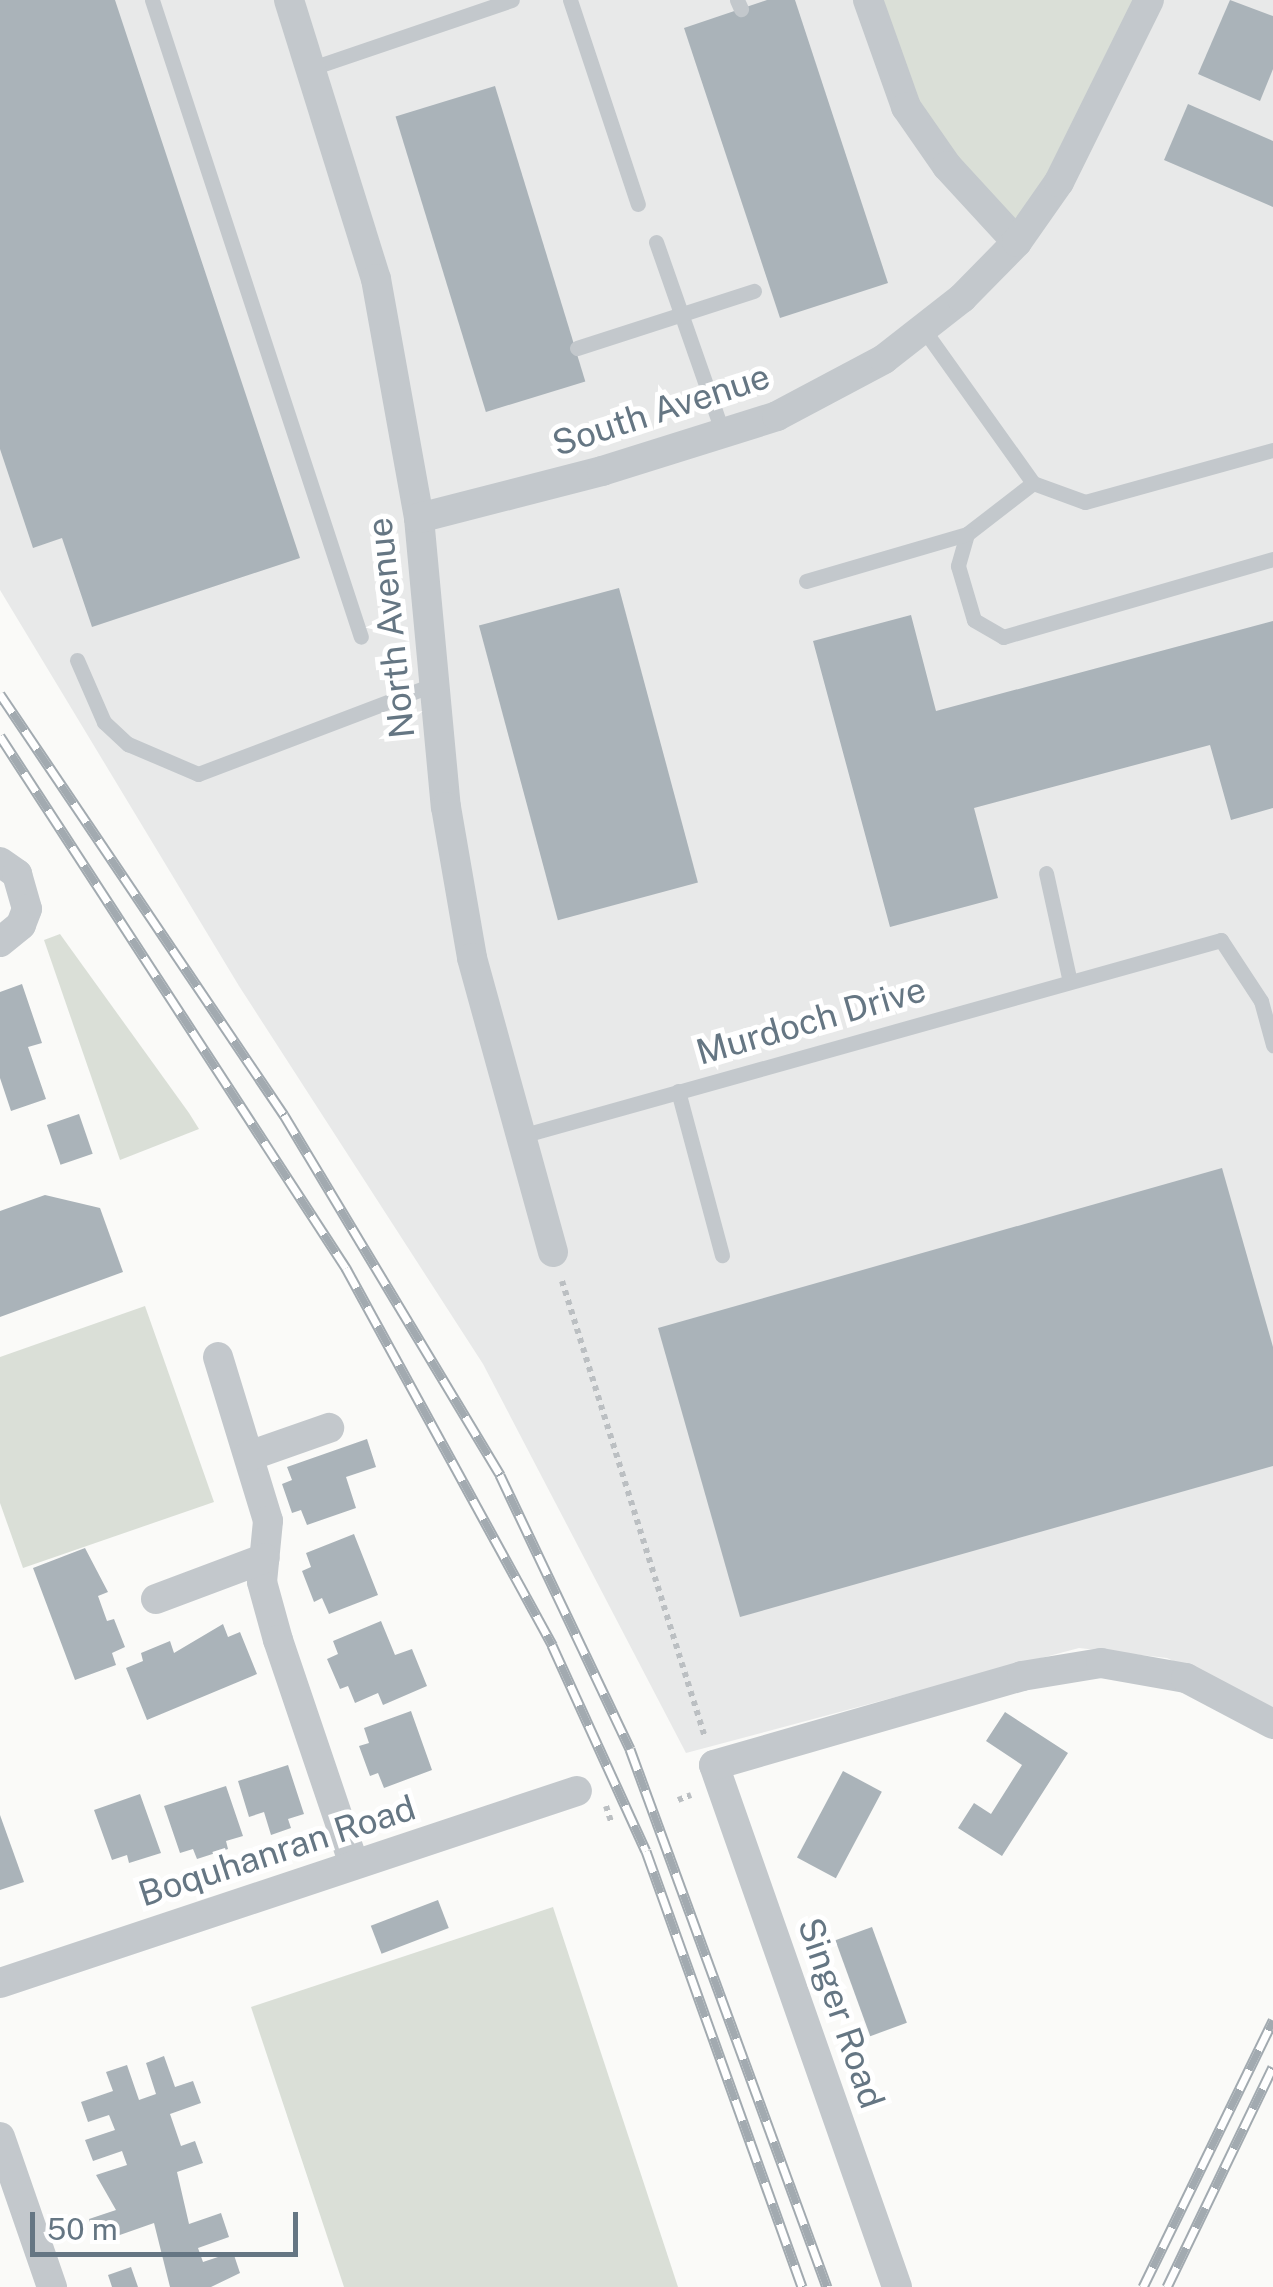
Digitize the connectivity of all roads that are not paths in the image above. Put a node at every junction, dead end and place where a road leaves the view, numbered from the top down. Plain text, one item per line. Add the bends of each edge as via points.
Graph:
1 (152, 0) edge
2 (289, 0) edge
3 (512, 0) edge
4 (570, 0) edge
5 (868, 0) edge
6 (1148, 0) edge
7 (479, 5) edge
8 (312, 68) junction
9 (638, 204) dead end
10 (656, 242) dead end
11 (1017, 242) junction
12 (754, 291) dead end
13 (682, 316) junction
14 (924, 330) junction
15 (577, 348) dead end
16 (723, 433) junction
17 (1273, 450) edge
18 (1033, 484) junction
19 (420, 518) junction
20 (967, 534) junction
21 (1273, 560) edge
22 (806, 581) dead end
23 (361, 637) dead end
24 (77, 660) dead end
25 (435, 684) junction
26 (0, 862) edge
27 (1046, 873) dead end
28 (0, 942) edge
29 (1069, 978) junction
30 (1267, 1000) edge
31 (1273, 1045) edge
32 (678, 1091) junction
33 (521, 1136) junction
34 (553, 1252) road end
35 (722, 1255) dead end
36 (218, 1357) dead end
37 (329, 1428) dead end
38 (249, 1456) junction
39 (264, 1558) junction
40 (156, 1599) dead end
41 (1273, 1724) edge
42 (577, 1790) dead end
43 (354, 1864) junction
44 (0, 1983) edge
45 (0, 2137) edge
46 (52, 2287) edge
47 (898, 2287) edge

1 - 23 lane
2 - 8 street, North Avenue
3 - 7 lane
4 - 9 lane
5 - 11 street via 906,107 947,166
6 - 11 street, South Avenue via 1059,182
7 - 8 lane
8 - 19 street, North Avenue via 376,280
10 - 13 lane
11 - 14 street, South Avenue
12 - 13 lane
13 - 15 lane
13 - 16 lane
14 - 16 street, South Avenue via 777,416
14 - 18 lane
16 - 19 street, South Avenue
17 - 18 lane via 1085,502
18 - 20 lane
19 - 25 street, North Avenue
20 - 21 lane via 958,566 974,620 1002,638
20 - 22 lane
24 - 25 lane via 104,722 128,744 198,774
25 - 33 street, North Avenue via 446,807 472,958
26 - 28 street via 18,874 27,908 21,925
27 - 29 lane
29 - 30 lane, Murdoch Drive via 1221,940
29 - 32 lane, Murdoch Drive
30 - 31 lane
32 - 33 lane, Murdoch Drive
32 - 35 lane
33 - 34 street, North Avenue
36 - 38 street
37 - 38 street
38 - 39 street via 268,1521
39 - 40 street
39 - 43 street via 262,1582 278,1640
41 - 47 street, Singer Road via 1186,1678 1102,1663 1022,1676 714,1764
42 - 43 street, Boquhanran Road
43 - 44 street, Boquhanran Road
45 - 46 street

